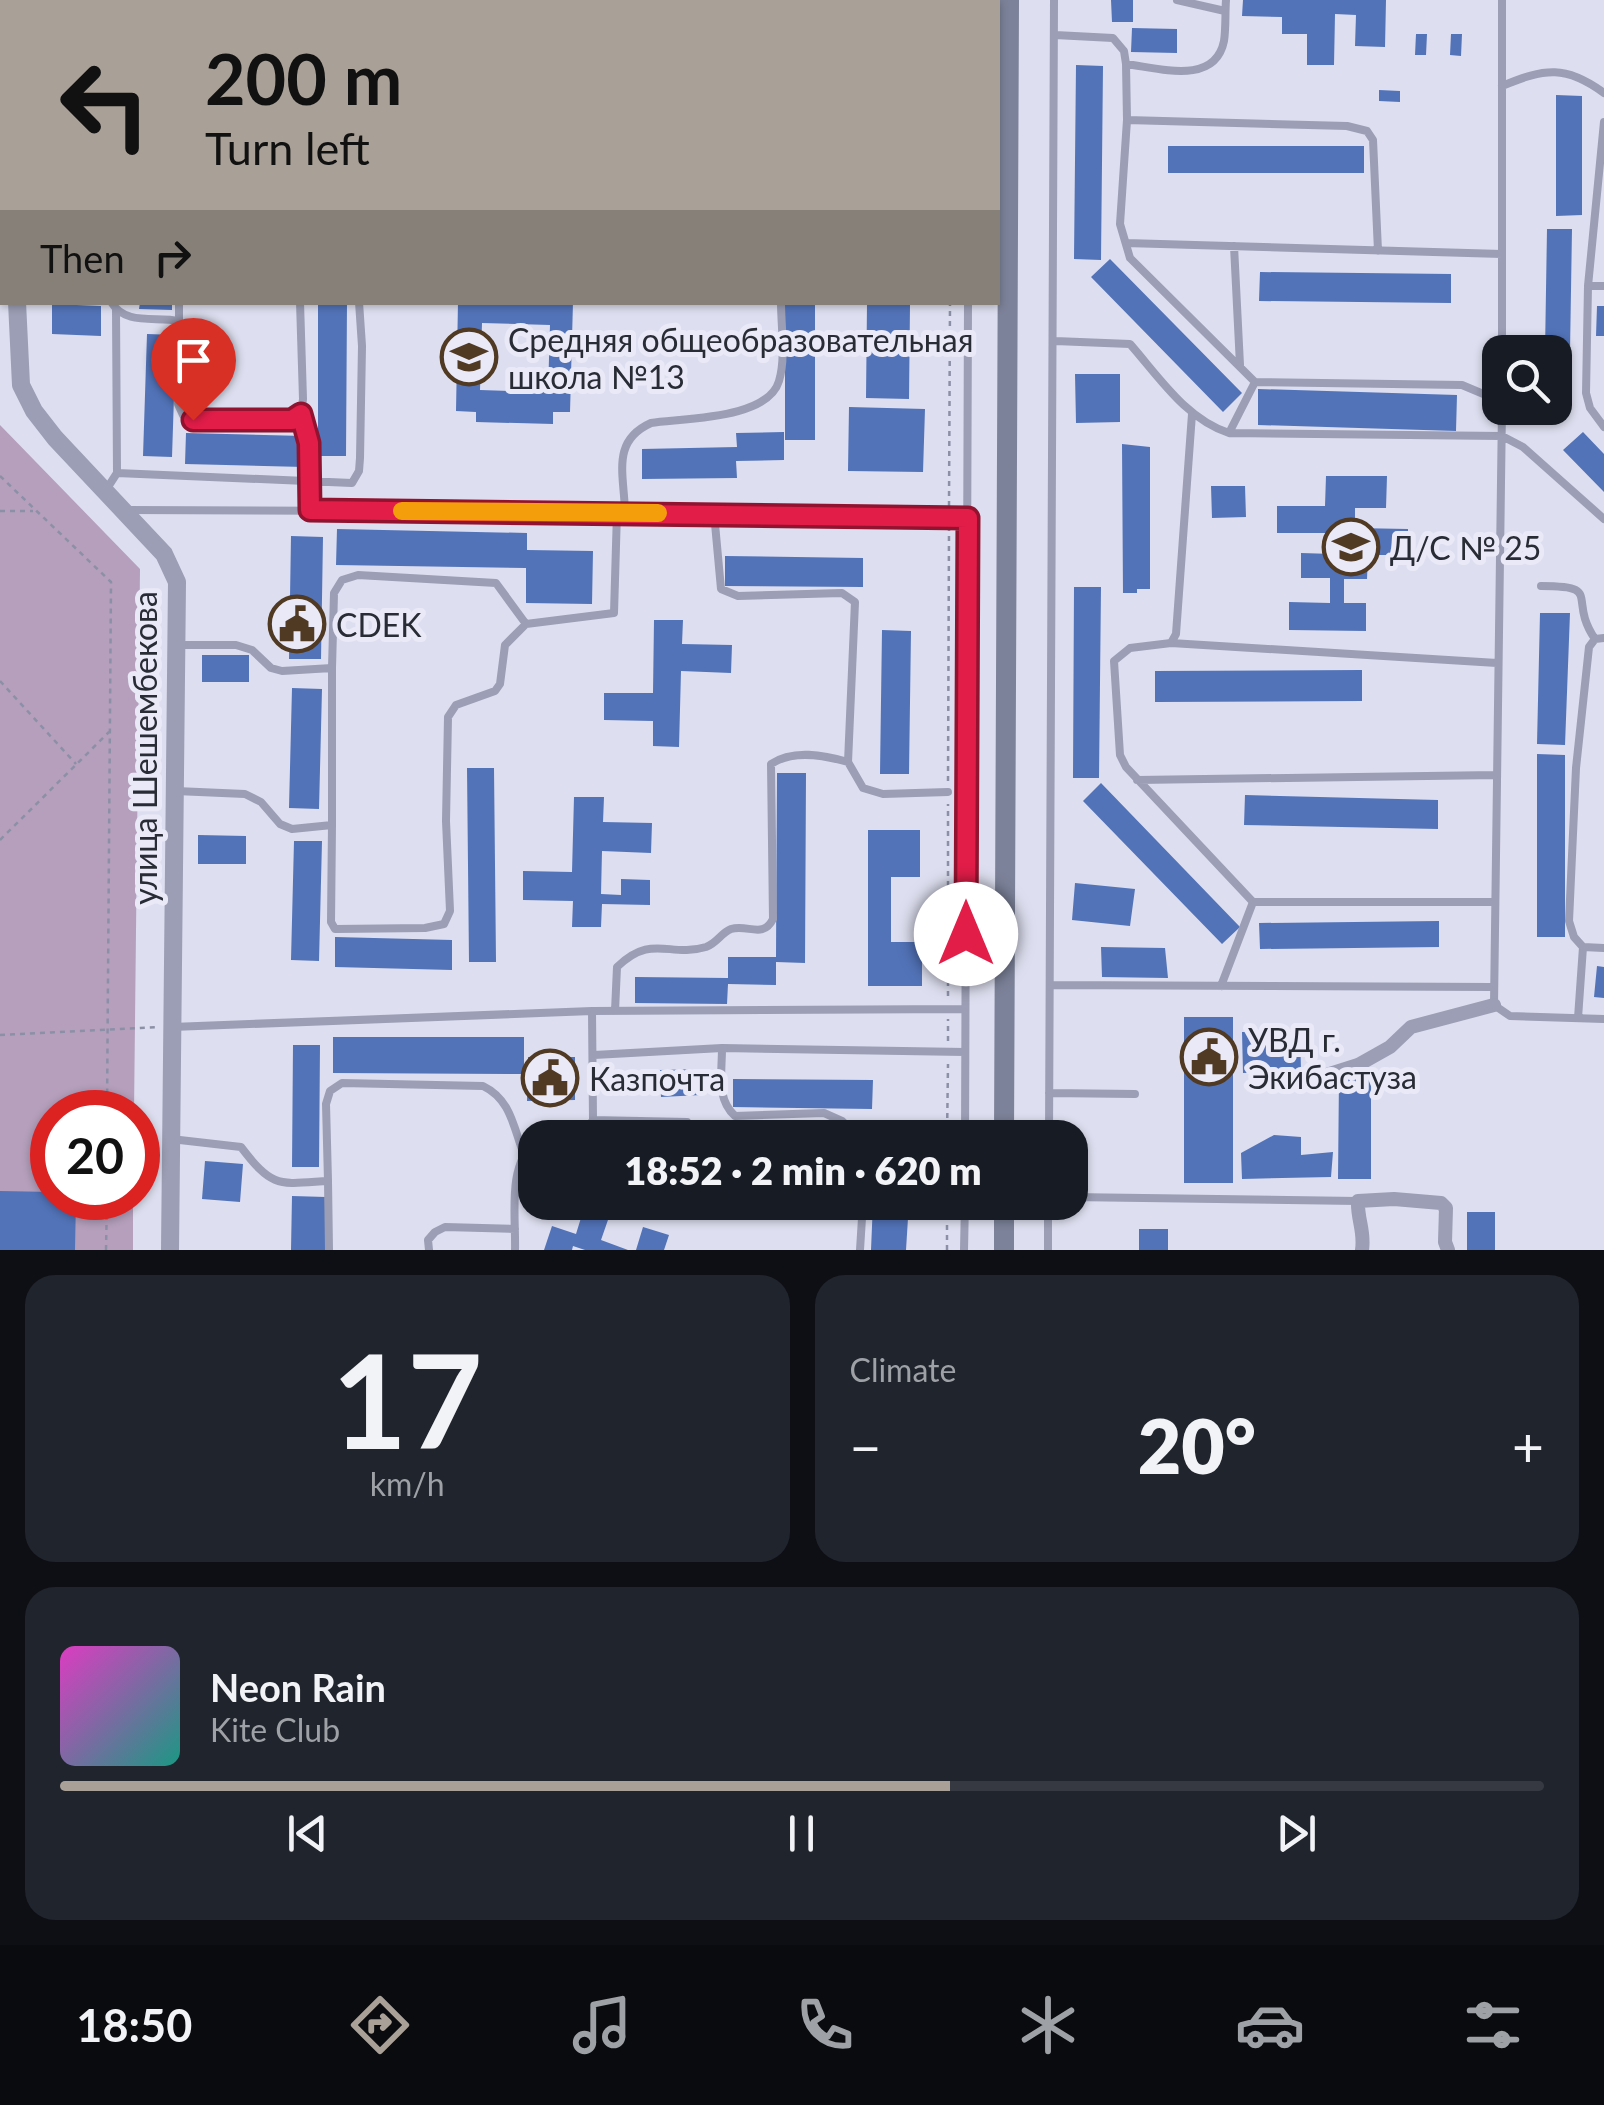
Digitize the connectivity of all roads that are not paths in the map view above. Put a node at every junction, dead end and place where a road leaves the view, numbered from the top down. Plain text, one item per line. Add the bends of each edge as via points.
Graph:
1 (1009, 0) edge
2 (1054, 0) edge
3 (1178, 0) edge
4 (1226, 0) edge
5 (1502, 0) edge
6 (1225, 11) junction
7 (1055, 36) junction
8 (1126, 64) junction
9 (1502, 86) junction
10 (1604, 93) edge
11 (1127, 120) junction
12 (1604, 122) edge
13 (1126, 243) junction
14 (1234, 246) junction
15 (1378, 250) junction
16 (1502, 254) junction
17 (1588, 286) junction
18 (1604, 286) edge
19 (16, 305) edge
20 (179, 305) edge
21 (300, 305) edge
22 (359, 305) edge
23 (781, 305) edge
24 (968, 305) edge
25 (113, 306) edge
26 (179, 322) junction
27 (1502, 335) edge
28 (1055, 341) junction
29 (1240, 365) junction
30 (1255, 382) junction
31 (1482, 395) edge
32 (301, 414) junction
33 (1192, 414) junction
34 (1502, 425) edge
35 (1604, 427) edge
36 (1228, 433) junction
37 (1502, 436) junction
38 (116, 473) junction
39 (310, 482) junction
40 (106, 490) junction
41 (124, 510) junction
42 (310, 510) junction
43 (621, 512) junction
44 (714, 514) junction
45 (968, 518) junction
46 (1604, 519) edge
47 (1541, 586) dead end
48 (526, 624) junction
49 (1600, 639) edge
50 (1172, 642) junction
51 (175, 645) junction
52 (1498, 663) junction
53 (332, 668) junction
54 (848, 762) junction
55 (1496, 776) junction
56 (1137, 780) junction
57 (176, 790) junction
58 (948, 792) road end
59 (332, 825) junction
60 (1253, 902) junction
61 (1494, 902) junction
62 (1582, 947) junction
63 (1604, 948) edge
64 (1050, 985) junction
65 (1221, 986) junction
66 (1492, 987) junction
67 (1494, 1006) junction
68 (966, 1009) junction
69 (592, 1011) junction
70 (615, 1011) junction
71 (1578, 1018) junction
72 (1604, 1018) edge
73 (172, 1026) junction
74 (722, 1048) junction
75 (965, 1052) junction
76 (594, 1055) junction
77 (1311, 1080) dead end
78 (1049, 1094) junction
79 (1135, 1094) dead end
80 (593, 1120) edge
81 (838, 1120) edge
82 (965, 1120) edge
83 (1004, 1120) edge
84 (1049, 1120) edge
85 (518, 1136) edge
86 (171, 1139) junction
87 (518, 1165) edge
88 (328, 1182) junction
89 (1088, 1196) edge
90 (1358, 1201) junction
91 (862, 1220) edge
92 (965, 1220) edge
93 (1004, 1220) edge
94 (1048, 1220) edge
95 (516, 1229) junction
96 (170, 1250) edge
97 (329, 1250) edge
98 (429, 1250) edge
99 (515, 1250) edge
100 (860, 1250) edge
101 (964, 1250) edge
102 (1004, 1250) edge
103 (1048, 1250) edge
104 (1362, 1250) edge
105 (1448, 1250) edge

1 - 83 main road
2 - 7 lane
3 - 6 lane
4 - 6 lane
5 - 9 lane
6 - 8 lane via 1224,42 1206,68
7 - 8 lane via 1114,38
7 - 28 lane
8 - 11 lane
9 - 10 lane via 1530,74 1572,72
9 - 16 lane
11 - 13 lane via 1120,224
11 - 15 lane via 1367,131 1373,140
12 - 17 lane
13 - 14 lane
13 - 29 lane via 1130,258
14 - 15 lane
14 - 29 lane
15 - 16 lane
16 - 27 lane
17 - 18 lane
17 - 35 lane via 1586,393
19 - 40 street, улица Шешембекова via 21,385 34,412
20 - 26 lane
21 - 32 lane
22 - 39 lane via 359,471 352,483
23 - 43 lane via 781,376 772,396 752,409 637,430 625,443
24 - 45 lane
25 - 26 lane via 134,319
25 - 38 lane
26 - 32 lane via 183,415 292,420
28 - 33 lane via 1130,344
28 - 64 lane
29 - 30 lane
30 - 31 lane via 1462,385
30 - 36 lane
32 - 39 lane
33 - 36 lane
33 - 50 lane
34 - 37 lane
36 - 37 lane
37 - 46 lane via 1523,446
37 - 52 lane
38 - 39 lane
38 - 40 lane
39 - 42 lane
40 - 41 street, улица Шешембекова
41 - 42 lane
41 - 51 street, улица Шешембекова via 164,554 177,582
42 - 43 lane
43 - 44 lane
43 - 48 lane via 614,613
44 - 45 lane
44 - 54 lane via 721,589 738,596 842,593 855,602
45 - 68 lane
47 - 49 lane via 1584,589 1585,622
48 - 53 lane via 496,583 358,575 342,580 334,594
48 - 59 lane via 505,645 500,684 456,705 448,718 450,911 444,924 336,928
49 - 62 lane via 1589,647 1585,666 1569,921
50 - 52 lane
50 - 56 lane via 1130,648 1114,661 1120,755
51 - 53 lane via 236,645 282,671
51 - 57 street, улица Шешембекова
52 - 55 lane
53 - 59 lane
54 - 58 lane via 863,788 883,794
54 - 70 lane via 784,756 772,764 769,927 734,928 702,948 644,948 617,967
55 - 56 lane
55 - 61 lane
56 - 60 lane
57 - 59 lane via 244,794 292,829
57 - 73 street, улица Шешембекова
60 - 61 lane
60 - 65 lane
61 - 66 lane
62 - 63 lane
62 - 71 lane
64 - 65 lane
64 - 78 lane
65 - 66 lane
66 - 67 lane
67 - 71 lane via 1510,1016
67 - 77 street via 1411,1027 1358,1065
68 - 70 lane
68 - 75 lane
69 - 70 lane
69 - 73 lane
69 - 76 lane
71 - 72 lane
73 - 86 street, улица Шешембекова
74 - 75 lane
74 - 76 lane
74 - 81 lane via 721,1093 736,1116 824,1114
75 - 82 lane
76 - 80 lane
78 - 79 lane
78 - 84 lane
85 - 88 lane via 508,1108 483,1086 342,1083 326,1104
86 - 88 lane via 242,1147 268,1178 284,1184
86 - 96 street, улица Шешембекова
87 - 95 lane
88 - 97 lane
89 - 90 lane
90 - 104 street
90 - 105 street via 1441,1202
91 - 100 lane
92 - 101 lane
93 - 102 main road
94 - 103 lane
95 - 98 lane via 445,1228 428,1240
95 - 99 lane

